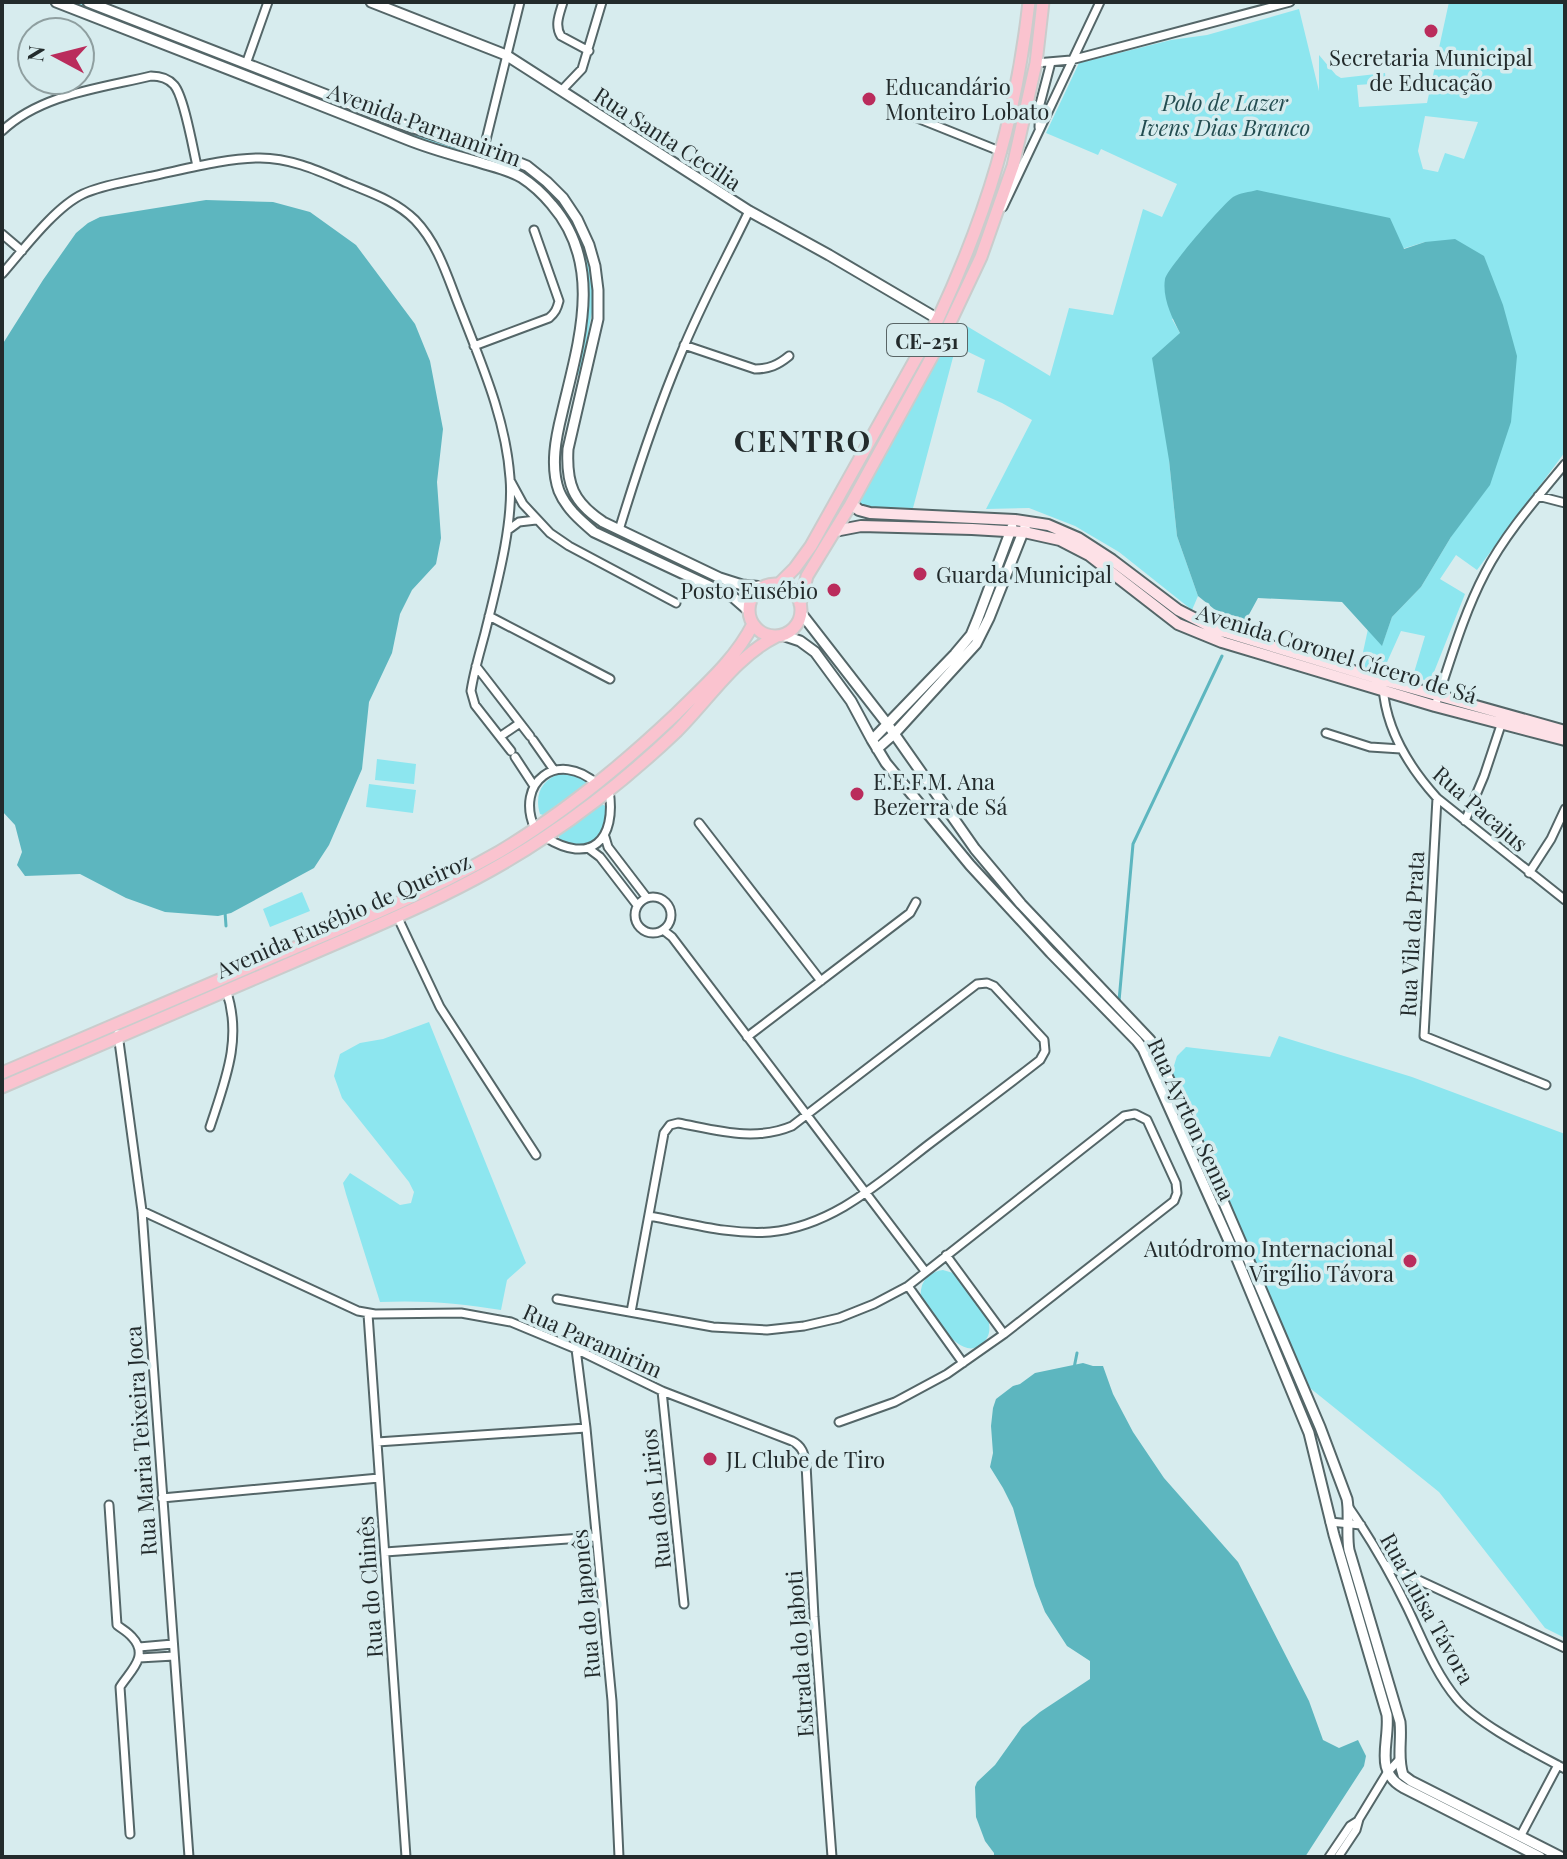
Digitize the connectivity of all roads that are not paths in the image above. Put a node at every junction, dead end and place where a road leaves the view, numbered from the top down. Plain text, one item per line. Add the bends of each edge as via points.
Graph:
1 (56, 2) edge
2 (88, 2) edge
3 (268, 2) edge
4 (371, 2) edge
5 (520, 2) edge
6 (563, 2) edge
7 (602, 2) edge
8 (1029, 2) edge
9 (1043, 2) edge
10 (1100, 2) edge
11 (1256, 2) edge
12 (1290, 2) edge
13 (1252, 12) junction
14 (589, 51) junction
15 (506, 55) junction
16 (1029, 60) junction
17 (1071, 60) junction
18 (1051, 62) junction
19 (246, 64) junction
20 (1017, 87) junction
21 (562, 90) junction
22 (1030, 94) junction
23 (912, 116) dead end
24 (1039, 129) junction
25 (2, 131) edge
26 (483, 152) junction
27 (1002, 152) junction
28 (197, 166) junction
29 (749, 211) junction
30 (992, 226) junction
31 (534, 230) dead end
32 (2, 234) edge
33 (22, 251) junction
34 (2, 274) edge
35 (938, 319) junction
36 (684, 345) junction
37 (474, 346) junction
38 (789, 356) dead end
39 (568, 386) junction
40 (581, 388) junction
41 (1565, 464) edge
42 (511, 480) junction
43 (1538, 496) junction
44 (1565, 503) edge
45 (851, 504) junction
46 (536, 520) junction
47 (1019, 526) junction
48 (619, 530) junction
49 (835, 531) junction
50 (507, 532) junction
51 (675, 557) junction
52 (671, 568) junction
53 (778, 585) junction
54 (764, 587) junction
55 (676, 603) dead end
56 (800, 609) junction
57 (749, 611) junction
58 (489, 616) junction
59 (753, 624) junction
60 (780, 636) junction
61 (476, 666) junction
62 (610, 679) dead end
63 (488, 681) junction
64 (472, 684) junction
65 (1383, 686) junction
66 (1436, 701) junction
67 (520, 723) junction
68 (1501, 725) junction
69 (891, 730) junction
70 (1565, 731) edge
71 (1326, 733) dead end
72 (501, 736) junction
73 (1565, 740) edge
74 (874, 745) junction
75 (1401, 749) junction
76 (554, 770) junction
77 (597, 784) junction
78 (534, 786) junction
79 (609, 789) junction
80 (1437, 798) junction
81 (1565, 809) edge
82 (1465, 821) junction
83 (699, 823) dead end
84 (535, 829) junction
85 (545, 837) junction
86 (605, 837) junction
87 (588, 848) junction
88 (618, 861) junction
89 (609, 868) junction
90 (1529, 873) junction
91 (647, 898) junction
92 (1565, 900) edge
93 (916, 902) dead end
94 (637, 905) junction
95 (397, 916) junction
96 (663, 930) junction
97 (821, 981) junction
98 (226, 990) junction
99 (114, 1025) junction
100 (1128, 1032) junction
101 (747, 1037) junction
102 (120, 1038) junction
103 (1150, 1040) junction
104 (1143, 1049) junction
105 (2, 1073) edge
106 (1546, 1085) dead end
107 (2, 1087) edge
108 (806, 1114) junction
109 (210, 1127) dead end
110 (536, 1155) dead end
111 (866, 1193) junction
112 (142, 1211) junction
113 (649, 1216) junction
114 (946, 1255) junction
115 (925, 1271) junction
116 (908, 1286) junction
117 (557, 1299) dead end
118 (631, 1312) junction
119 (368, 1314) junction
120 (1004, 1334) junction
121 (576, 1349) junction
122 (963, 1363) junction
123 (662, 1391) junction
124 (839, 1422) dead end
125 (586, 1428) junction
126 (377, 1442) junction
127 (802, 1449) joint
128 (379, 1478) junction
129 (162, 1498) junction
130 (109, 1505) dead end
131 (1348, 1506) junction
132 (1330, 1522) junction
133 (1347, 1523) junction
134 (1361, 1525) junction
135 (596, 1537) junction
136 (385, 1552) junction
137 (1385, 1564) junction
138 (684, 1604) dead end
139 (173, 1644) junction
140 (139, 1647) junction
141 (1565, 1648) edge
142 (174, 1656) junction
143 (139, 1658) junction
144 (1400, 1759) junction
145 (1561, 1767) edge
146 (1387, 1773) junction
147 (1359, 1819) junction
148 (130, 1834) dead end
149 (1521, 1835) junction
150 (189, 1857) edge
151 (406, 1857) edge
152 (619, 1857) edge
153 (832, 1857) edge
154 (1329, 1857) edge
155 (1338, 1857) edge
156 (1540, 1857) edge
157 (1561, 1857) edge

1 - 39 street, Avenida Parnamirim via 421,145 511,172 531,184 561,216 582,267 584,308
2 - 19 street, Avenida Parnamirim
3 - 19 street
4 - 15 street, Rua Santa Cecilia
5 - 15 street
6 - 14 street via 559,33
7 - 14 street
8 - 16 main road, CE-251
9 - 16 main road, CE-251
10 - 17 street
11 - 13 street
12 - 13 street
13 - 17 street
14 - 21 street via 578,75
15 - 21 street, Rua Santa Cecilia
15 - 26 street
16 - 18 street
16 - 20 main road, CE-251
16 - 22 main road, CE-251
17 - 18 street
17 - 24 street
18 - 24 street
19 - 26 street, Avenida Parnamirim
20 - 22 main road via 1026,85
20 - 27 main road, CE-251
21 - 29 street, Rua Santa Cecilia
22 - 30 main road, CE-251
23 - 27 street
24 - 30 street
25 - 28 street via 53,100 160,76 179,92
26 - 40 street, Avenida Parnamirim via 527,166 547,182 577,219 589,245 598,319
27 - 35 main road, CE-251 via 986,206
28 - 33 street via 82,194
28 - 37 street via 260,158 288,161 394,204 413,218 439,254
29 - 35 street, Rua Santa Cecilia
29 - 36 street
30 - 45 main road, CE-251 via 953,317
31 - 37 street via 558,308 549,318
32 - 33 street
33 - 34 street
35 - 53 main road, CE-251 via 811,546
36 - 38 street via 755,369 778,365
36 - 48 street
37 - 42 street via 503,430
39 - 40 street
39 - 52 street, Avenida Parnamirim via 555,459 565,502 594,532
40 - 48 street, Avenida Parnamirim via 568,449 570,484 589,513
41 - 43 street
42 - 46 street
42 - 50 street
43 - 44 street
43 - 66 street via 1486,571
45 - 47 main road, Avenida Coronel Cícero de Sá via 870,513
45 - 49 main road, CE-251
46 - 50 street via 519,522
46 - 55 street via 569,546
47 - 49 main road, Avenida Coronel Cícero de Sá via 861,526
47 - 65 main road, Avenida Coronel Cícero de Sá via 1048,525 1078,538 1204,625
47 - 69 street via 971,635
48 - 51 street, Avenida Parnamirim
49 - 56 main road, CE-251 via 807,576
50 - 58 street
51 - 52 street
51 - 54 street, Avenida Parnamirim via 730,582
52 - 57 street, Avenida Parnamirim via 733,597
53 - 54 main road
53 - 56 main road via 792,591
54 - 57 main road via 753,597
56 - 60 main road, CE-251 via 795,627
56 - 69 street, Rua Ayrton Senna
57 - 59 main road
58 - 61 street
58 - 62 street
59 - 60 main road via 764,634
59 - 77 main road, Avenida Eusébio de Queiroz via 741,647 712,679
60 - 74 street, Rua Ayrton Senna via 815,652 851,701
60 - 79 main road, Avenida Eusébio de Queiroz via 753,650 645,761
61 - 63 street
61 - 64 street
63 - 64 street
63 - 67 street
64 - 72 street via 475,705
65 - 66 main road, Avenida Coronel Cícero de Sá
65 - 75 street, Rua Pacajus
66 - 68 main road, Avenida Coronel Cícero de Sá
66 - 70 main road, Avenida Coronel Cícero de Sá
67 - 72 street
67 - 76 street
68 - 73 main road, Avenida Coronel Cícero de Sá
68 - 82 street
69 - 74 street
69 - 103 street, Rua Ayrton Senna via 975,849
71 - 75 street via 1370,747
72 - 78 street
74 - 100 street, Rua Ayrton Senna via 970,865
75 - 80 street, Rua Pacajus
76 - 77 street via 570,768
76 - 78 street
77 - 84 main road, Avenida Eusébio de Queiroz
78 - 84 street via 528,800
79 - 85 main road, Avenida Eusébio de Queiroz
79 - 86 street via 610,826
80 - 82 street, Rua Pacajus
80 - 106 street, Rua Vila da Prata via 1424,1036
81 - 90 street
82 - 90 street, Rua Pacajus
83 - 97 street
84 - 99 main road, Avenida Eusébio de Queiroz via 415,895
85 - 87 street via 562,846
85 - 95 main road, Avenida Eusébio de Queiroz
86 - 87 street
86 - 88 street
87 - 89 street
88 - 89 street
88 - 91 street
89 - 94 street
90 - 92 street, Rua Pacajus
91 - 94 street
91 - 96 street via 668,904 670,921
93 - 97 street via 910,913
94 - 96 street via 634,917 640,928 651,933
95 - 98 main road, Avenida Eusébio de Queiroz
95 - 110 street via 440,1007
96 - 101 street
97 - 101 street
98 - 102 main road, Avenida Eusébio de Queiroz
98 - 109 street via 232,1007 232,1053
99 - 102 street, Rua Maria Teixeira Joca
99 - 105 main road, Avenida Eusébio de Queiroz
100 - 103 street
100 - 104 street, Rua Ayrton Senna
101 - 108 street
102 - 107 main road, Avenida Eusébio de Queiroz
102 - 112 street, Rua Maria Teixeira Joca
103 - 104 street
103 - 131 street, Rua Ayrton Senna via 1320,1427
104 - 132 street, Rua Ayrton Senna via 1308,1430
108 - 111 street
108 - 111 street via 977,984 994,986 1042,1036 1046,1047 1040,1060
108 - 113 street via 792,1126 763,1135 670,1125 664,1133
111 - 113 street via 816,1221 773,1231 726,1231
111 - 115 street
112 - 119 street, Rua Paramirim
112 - 129 street, Rua Maria Teixeira Joca
113 - 118 street
114 - 115 street
114 - 120 street
114 - 120 street via 1124,1116 1147,1120 1176,1183 1174,1201
115 - 116 street
116 - 118 street via 857,1312 786,1329 731,1329
116 - 122 street
117 - 118 street
119 - 121 street, Rua Paramirim via 477,1315 522,1326
119 - 126 street, Rua do Chinês
120 - 122 street
121 - 123 street, Rua Paramirim
121 - 125 street, Rua do Japonês
122 - 124 street via 888,1405
123 - 127 street, Rua Paramirim
123 - 138 street, Rua dos Lirios
125 - 126 street
125 - 135 street, Rua do Japonês
126 - 128 street, Rua do Chinês
127 - 153 street, Estrada do Jaboti
128 - 129 street
128 - 136 street, Rua do Chinês
129 - 139 street, Rua Maria Teixeira Joca
130 - 140 street via 117,1625
131 - 133 street
131 - 134 street, Rua Luisa Távora
132 - 133 street
132 - 146 street, Rua Ayrton Senna via 1387,1715
133 - 134 street
133 - 144 street via 1349,1550 1400,1722
134 - 137 street, Rua Luisa Távora
135 - 136 street
135 - 152 street, Rua do Japonês via 612,1701
136 - 151 street, Rua do Chinês
137 - 141 street
137 - 145 street, Rua Luisa Távora via 1456,1699
139 - 140 street
139 - 142 street, Rua Maria Teixeira Joca
140 - 143 street
142 - 143 street
142 - 150 street, Rua Maria Teixeira Joca
143 - 148 street via 120,1687
144 - 146 street
144 - 149 street via 1406,1779
145 - 149 street
146 - 147 street
146 - 156 street via 1404,1788
147 - 154 street
147 - 155 street
149 - 157 street

